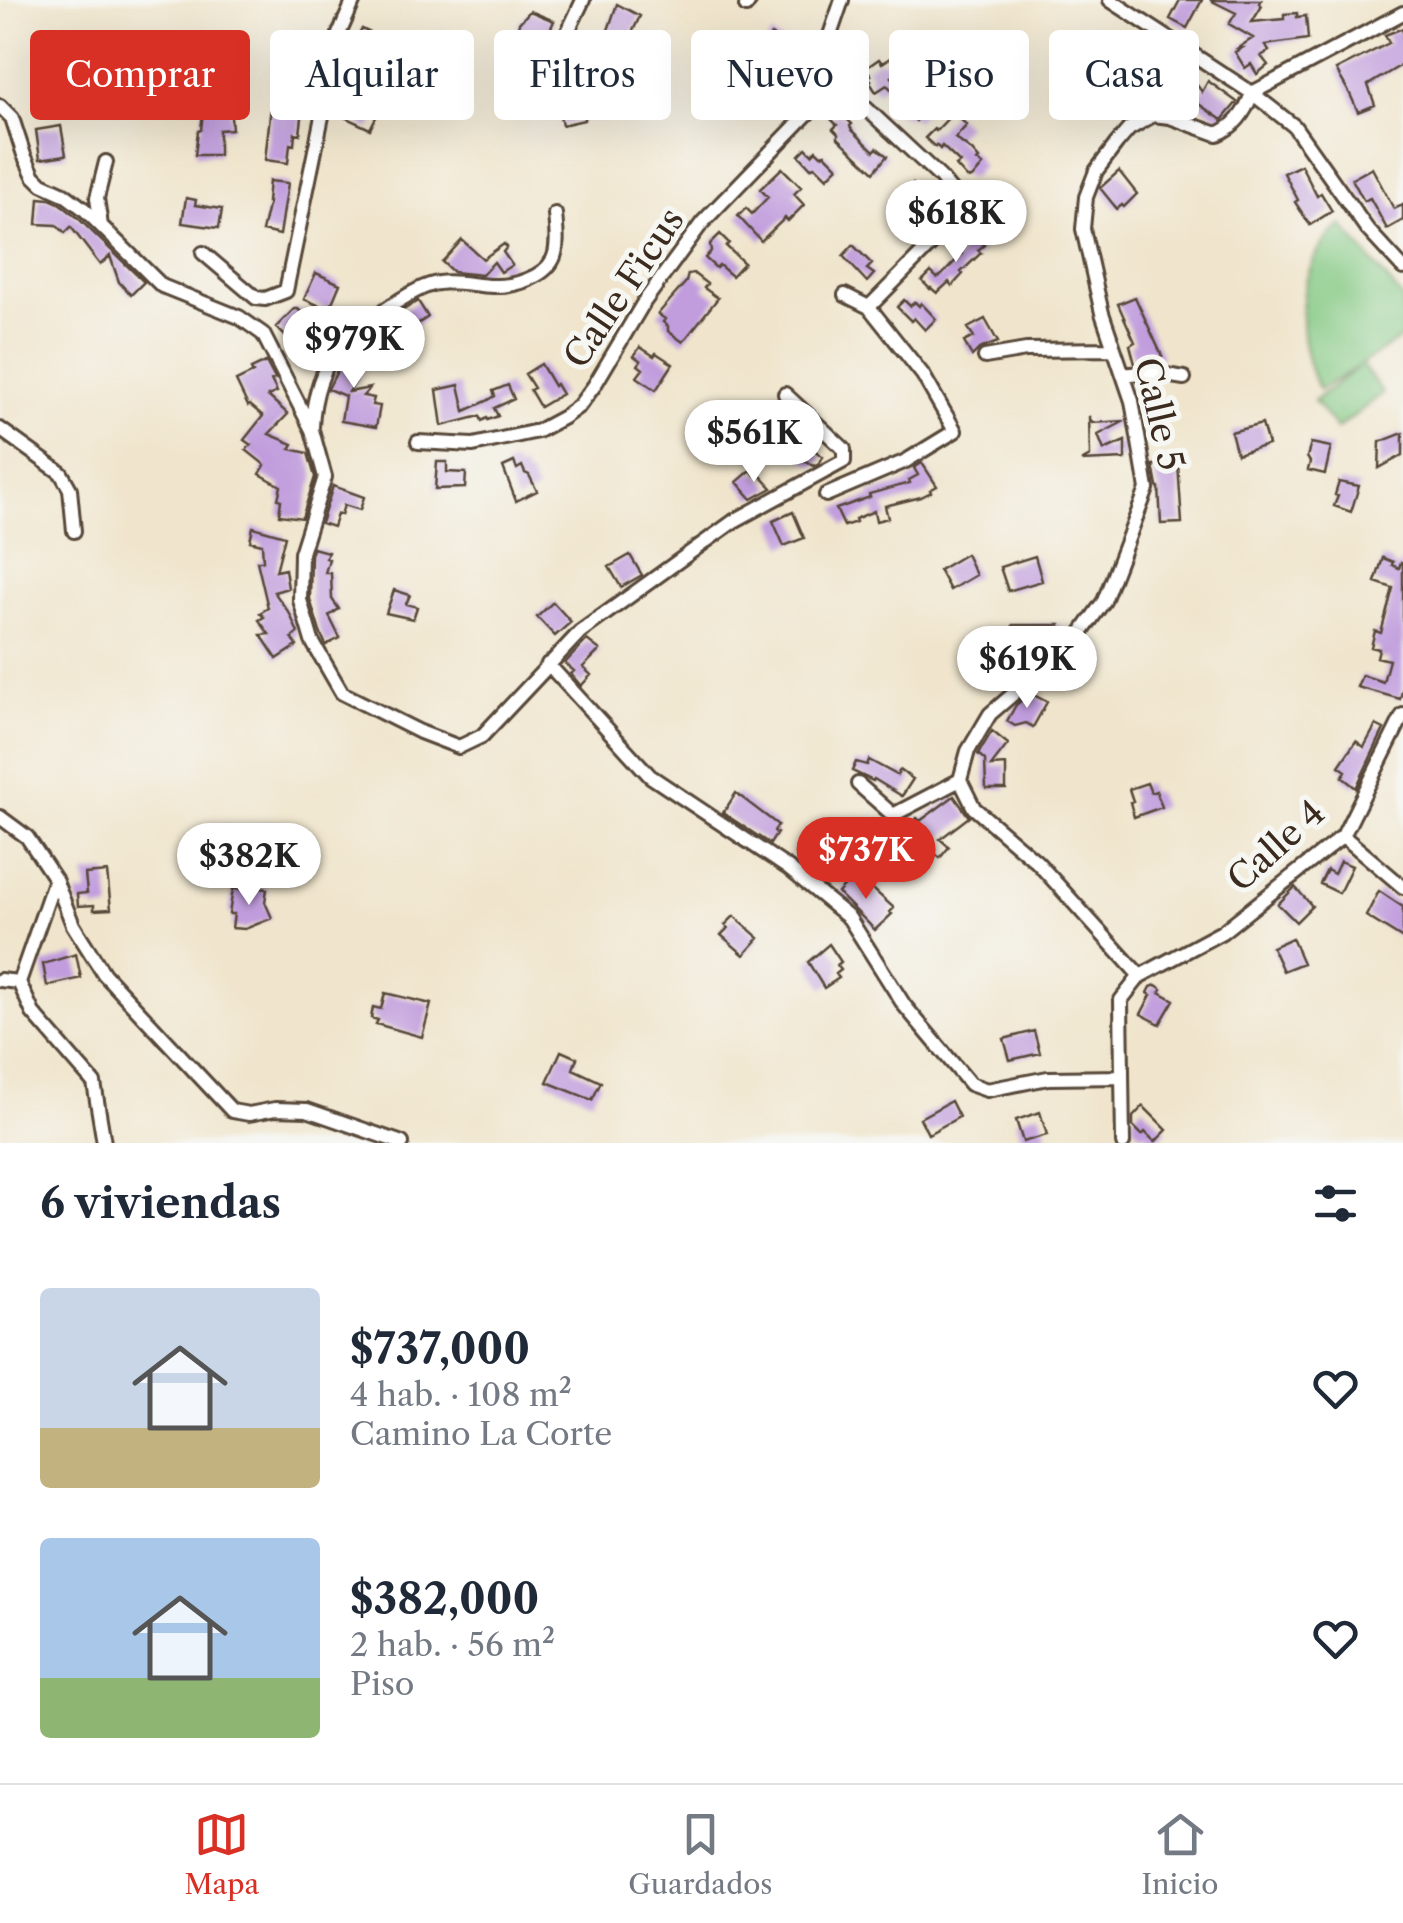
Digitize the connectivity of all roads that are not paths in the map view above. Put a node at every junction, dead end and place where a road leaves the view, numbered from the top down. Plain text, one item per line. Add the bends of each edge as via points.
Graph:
1 (354, 0) edge
2 (583, 0) edge
3 (842, 0) edge
4 (1110, 0) edge
5 (1403, 13) edge
6 (569, 30) edge
7 (832, 30) edge
8 (1252, 92) junction
9 (0, 106) edge
10 (869, 111) edge
11 (801, 120) edge
12 (106, 162) dead end
13 (556, 214) dead end
14 (101, 226) junction
15 (203, 253) dead end
16 (1403, 268) edge
17 (845, 294) dead end
18 (869, 307) junction
19 (1114, 349) junction
20 (984, 358) dead end
21 (1123, 375) junction
22 (1184, 378) dead end
23 (784, 394) dead end
24 (0, 429) edge
25 (312, 430) junction
26 (418, 442) dead end
27 (826, 495) dead end
28 (74, 532) dead end
29 (548, 664) junction
30 (1403, 715) edge
31 (960, 780) junction
32 (858, 784) dead end
33 (0, 817) edge
34 (1343, 836) junction
35 (55, 879) junction
36 (1403, 887) edge
37 (1140, 976) junction
38 (0, 980) edge
39 (20, 982) junction
40 (1122, 1077) junction
41 (104, 1143) edge
42 (402, 1143) edge
43 (1123, 1143) edge

1 - 15 street via 338,34 286,291 256,298
2 - 6 street
3 - 7 street
4 - 8 street
5 - 8 street, Calle 5
8 - 16 street via 1294,126
8 - 19 street, Calle 5 via 1228,130 1217,134 1152,115 1129,129 1096,170 1083,229
9 - 14 street via 12,118 34,176
10 - 18 street via 960,202 958,216
11 - 26 street, Calle Ficus via 702,223 594,386 564,418 538,431 473,445
12 - 14 street via 97,198
13 - 25 street via 554,259 542,272 499,287 438,282 398,301 343,342 326,366
14 - 25 street via 162,286 239,317 263,334
17 - 18 street
18 - 27 street via 923,375 955,431 906,461
19 - 20 street via 1026,350
19 - 21 street, Calle 5
21 - 22 street
21 - 31 street, Calle 5 via 1147,489 1104,601 1078,639 990,714
23 - 29 street via 844,449 844,461 734,521 580,632
24 - 28 street via 61,473 70,489
25 - 29 street via 325,477 300,553 300,600 312,641 342,693 460,747 482,736
29 - 40 street via 650,776 788,868 849,918 904,1005 970,1084 987,1090 1048,1078
30 - 34 street, Calle 4
31 - 32 street via 893,815
31 - 37 street via 974,808 1036,862
33 - 35 street via 27,838
34 - 36 street
34 - 37 street, Calle 4 via 1222,932
35 - 39 street
35 - 42 street via 73,925 104,974 232,1112 307,1110
37 - 40 street via 1121,1000
38 - 39 street
39 - 41 street via 33,1013 94,1084
40 - 43 street

